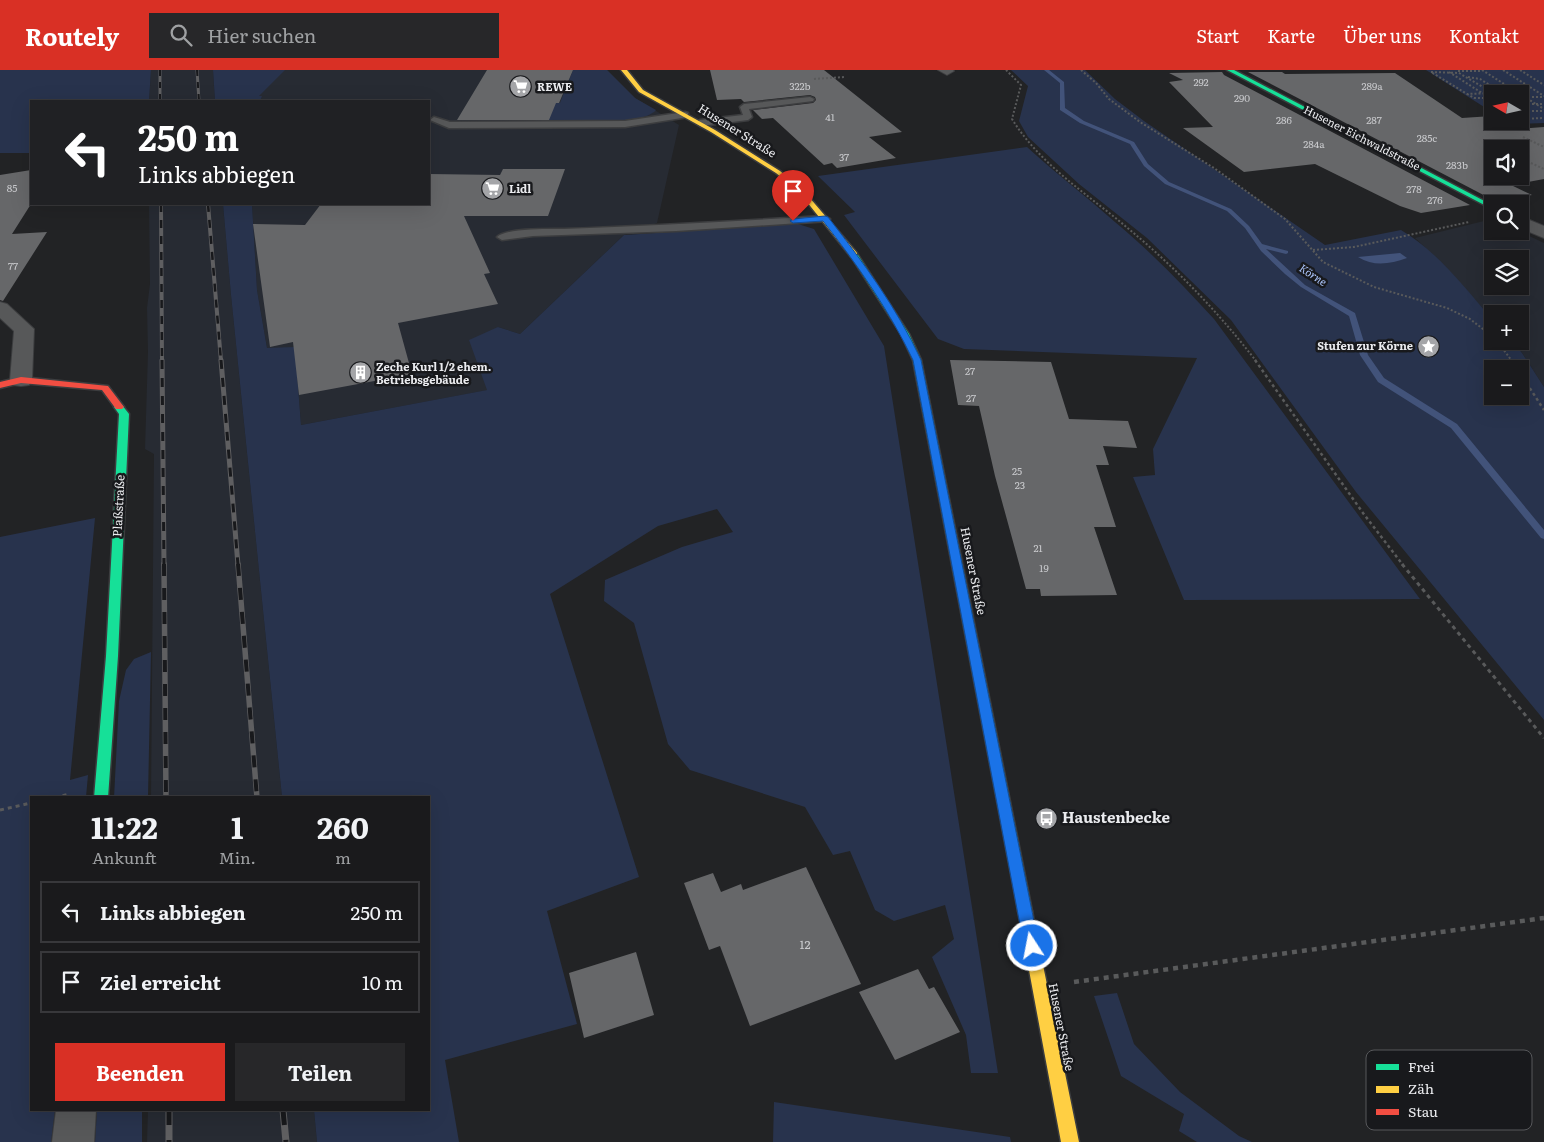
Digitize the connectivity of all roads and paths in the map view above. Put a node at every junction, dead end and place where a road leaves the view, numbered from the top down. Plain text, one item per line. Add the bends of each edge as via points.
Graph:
1 (624, 70) edge
2 (1006, 70) edge
3 (1081, 70) edge
4 (1230, 70) edge
5 (1482, 70) edge
6 (1503, 70) edge
7 (1520, 70) edge
8 (1430, 71) edge
9 (1447, 71) junction
10 (1452, 71) junction
11 (1468, 77) junction
12 (844, 78) dead end
13 (810, 79) dead end
14 (1490, 85) edge
15 (1505, 85) edge
16 (1544, 85) edge
17 (1484, 87) edge
18 (1482, 93) joint
19 (1466, 94) junction
20 (1544, 96) edge
21 (1529, 97) edge
22 (1484, 98) edge
23 (810, 99) dead end
24 (1529, 100) edge
25 (1529, 104) edge
26 (1536, 104) junction
27 (1544, 104) edge
28 (1544, 110) edge
29 (1529, 111) edge
30 (685, 115) junction
31 (1544, 118) edge
32 (1529, 119) edge
33 (434, 120) dead end
34 (700, 123) junction
35 (1522, 137) dead end
36 (1544, 147) edge
37 (1529, 162) edge
38 (1544, 169) edge
39 (1484, 203) edge
40 (825, 218) junction
41 (1474, 221) dead end
42 (1529, 226) edge
43 (1544, 233) edge
44 (502, 237) dead end
45 (1312, 250) junction
46 (0, 308) edge
47 (1484, 330) edge
48 (21, 380) junction
49 (0, 385) edge
50 (1529, 387) edge
51 (1544, 410) edge
52 (1544, 738) edge
53 (101, 796) edge
54 (30, 803) edge
55 (0, 810) edge
56 (1544, 918) edge
57 (1039, 985) junction
58 (76, 1111) edge
59 (73, 1142) edge
60 (1070, 1142) edge

1 - 30 street, Husener Straße via 641,91
2 - 52 path via 1021,85 1012,119 1018,132 1058,171 1131,230 1182,277 1228,327 1383,539
3 - 45 path via 1109,99 1140,122 1214,168 1285,220
4 - 39 street, Husener Eichwaldstraße
5 - 10 path
5 - 15 path
6 - 20 path
7 - 16 path
8 - 9 path
8 - 19 path
9 - 10 path
9 - 18 path
10 - 11 path
11 - 14 path
11 - 17 path
12 - 13 path
18 - 19 path
19 - 22 path
20 - 21 path
23 - 34 lane via 744,107 748,117
24 - 26 path
25 - 26 path
26 - 27 path
26 - 28 path
28 - 29 path
30 - 33 lane via 594,126 449,125
30 - 34 street, Husener Straße
31 - 32 path
34 - 40 street, Husener Straße via 778,172
35 - 36 path
37 - 38 path
40 - 44 lane
40 - 57 street, Husener Straße via 858,259 905,334 917,360
41 - 45 path via 1354,247
42 - 43 street
45 - 47 path via 1323,262 1345,274 1374,287 1448,308
46 - 48 street via 24,329
48 - 49 street, Plaßstraße
48 - 53 street, Plaßstraße via 105,388 124,414
50 - 51 path
54 - 55 path
56 - 57 path
57 - 60 street, Husener Straße
58 - 59 street

